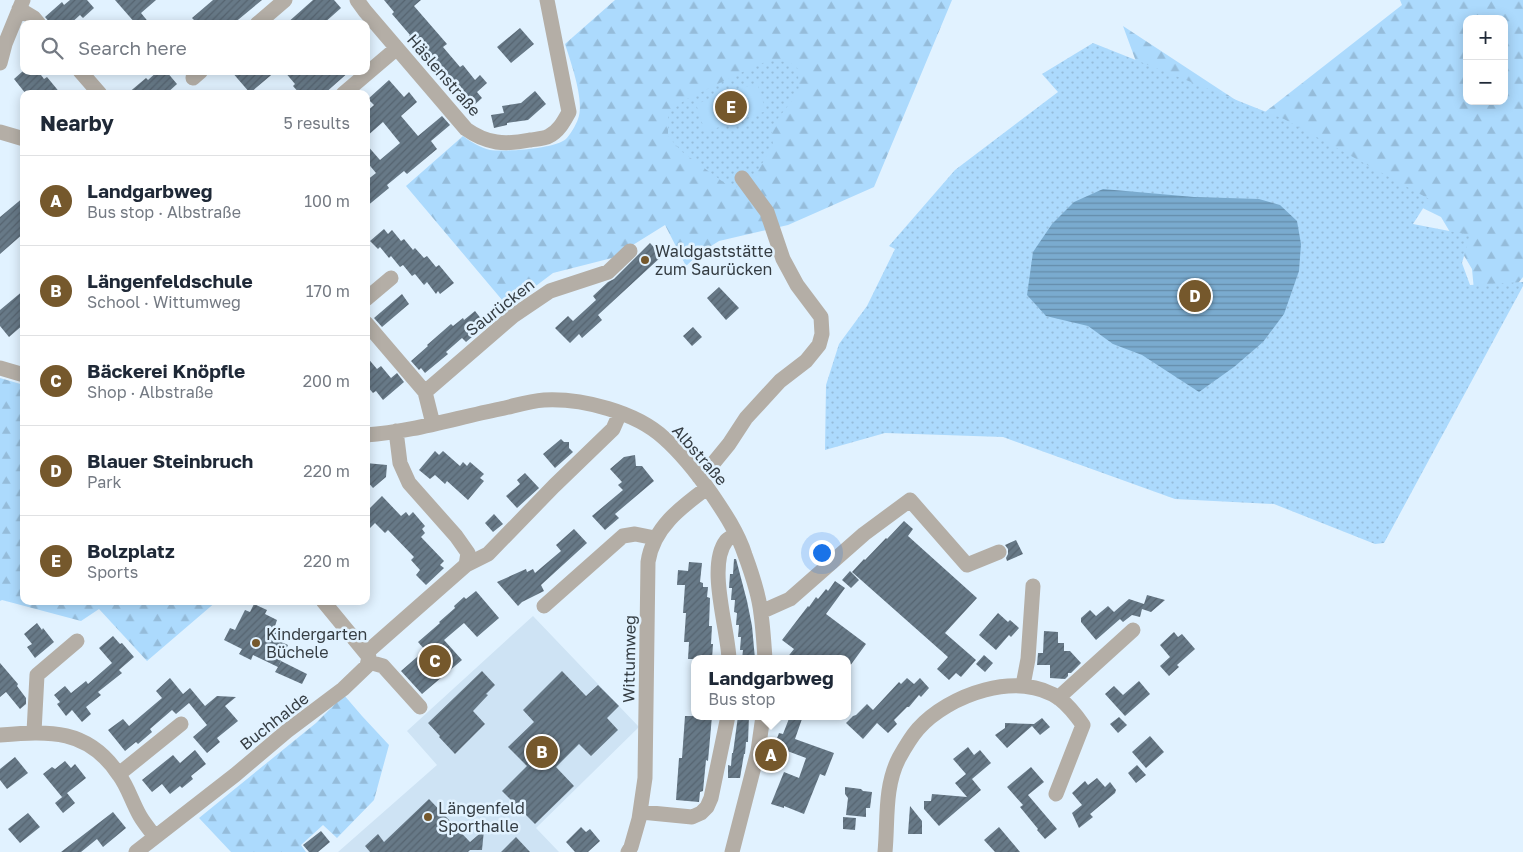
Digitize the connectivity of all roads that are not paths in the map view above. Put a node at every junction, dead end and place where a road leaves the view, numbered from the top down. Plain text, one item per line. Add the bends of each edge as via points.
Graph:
1 (284, 0) edge
2 (357, 0) edge
3 (547, 0) edge
4 (21, 5) edge
5 (36, 20) edge
6 (262, 20) edge
7 (397, 48) junction
8 (0, 63) edge
9 (370, 71) edge
10 (83, 75) edge
11 (366, 75) edge
12 (97, 90) edge
13 (349, 90) edge
14 (0, 132) edge
15 (20, 138) edge
16 (742, 178) dead end
17 (630, 251) dead end
18 (391, 278) dead end
19 (370, 296) edge
20 (370, 328) edge
21 (0, 368) edge
22 (20, 374) edge
23 (425, 392) junction
24 (620, 413) junction
25 (433, 424) junction
26 (396, 431) junction
27 (370, 434) edge
28 (703, 482) junction
29 (736, 535) junction
30 (655, 538) junction
31 (999, 552) dead end
32 (466, 565) junction
33 (1032, 586) dead end
34 (326, 605) edge
35 (544, 606) dead end
36 (761, 612) junction
37 (1133, 630) dead end
38 (77, 641) dead end
39 (728, 655) edge
40 (765, 655) edge
41 (367, 657) junction
42 (1022, 685) junction
43 (1058, 698) junction
44 (420, 707) dead end
45 (727, 720) edge
46 (762, 720) edge
47 (181, 724) dead end
48 (34, 732) junction
49 (0, 735) edge
50 (119, 774) junction
51 (1056, 794) dead end
52 (641, 812) junction
53 (155, 838) junction
54 (136, 852) edge
55 (628, 852) edge
56 (732, 852) edge
57 (884, 852) edge

1 - 6 street
2 - 7 street, Häslenstraße
3 - 7 street, Häslenstraße via 569,112 558,130 548,137 514,143 493,142 476,136 466,129
4 - 5 street
4 - 8 street
7 - 9 street
10 - 12 street
11 - 13 street
14 - 15 street
16 - 28 street, Wittumweg via 767,212 783,260 797,285 821,317 822,334 819,345 806,361 780,381 746,418
17 - 23 street, Saurücken via 608,272 550,291 513,316
18 - 19 street
20 - 23 street
21 - 22 street
23 - 25 street
24 - 25 street, Albstraße via 579,402 544,400
24 - 28 street, Albstraße via 663,437
24 - 32 street via 612,429 488,554
25 - 26 street, Albstraße
26 - 27 street, Albstraße
26 - 32 street via 400,463 408,482 468,553
28 - 29 street, Albstraße
28 - 30 street, Wittumweg via 693,498
29 - 36 street, Albstraße via 745,553
29 - 39 street via 727,540 720,553 718,587
30 - 35 street via 635,534 623,536
30 - 52 street, Wittumweg via 648,562 645,778
31 - 36 street via 966,565 910,500 876,525 790,600
32 - 41 street
33 - 42 street via 1028,659
34 - 41 street
36 - 40 street, Albstraße
37 - 43 street
38 - 48 street via 37,675
41 - 44 street via 383,666
41 - 53 street, Buchhalde via 367,666 343,689
42 - 43 street
42 - 57 street via 995,687 966,696 942,709 918,730 899,758 893,774 887,801
43 - 51 street via 1082,724
45 - 52 street via 707,807 692,818
46 - 56 street via 758,751
47 - 50 street
48 - 49 street
48 - 50 street via 72,737 90,746
50 - 53 street
52 - 55 street, Wittumweg
53 - 54 street, Buchhalde

